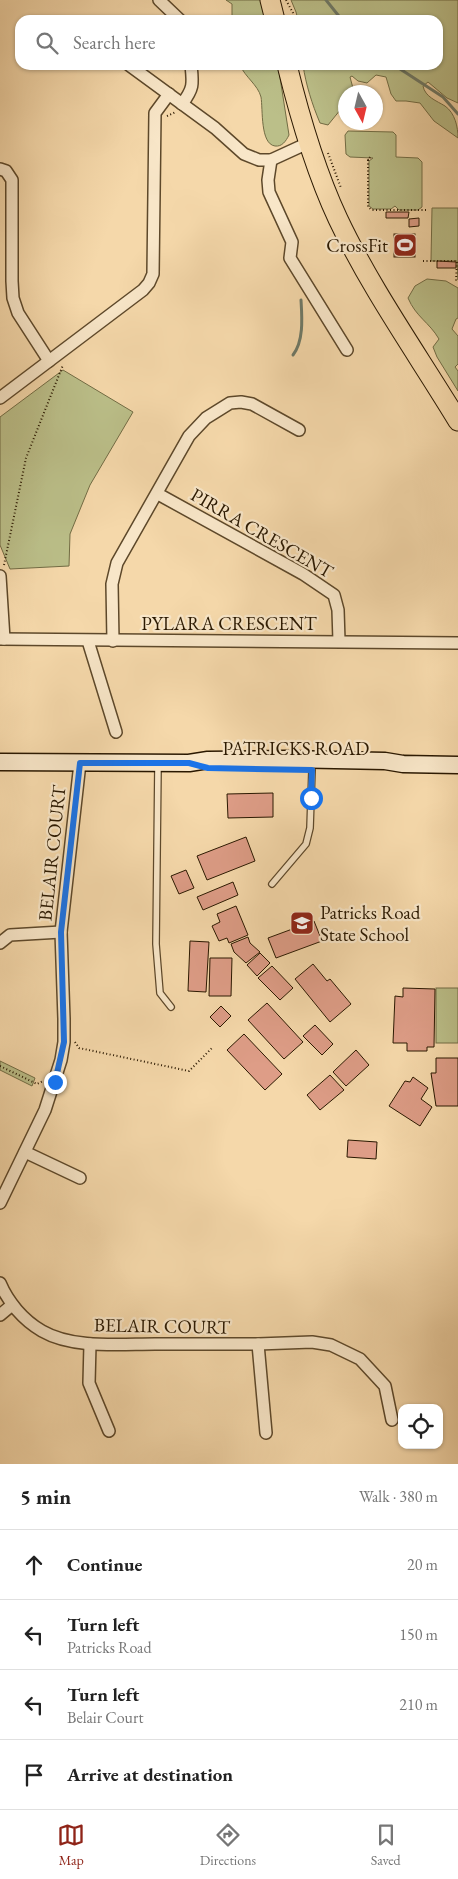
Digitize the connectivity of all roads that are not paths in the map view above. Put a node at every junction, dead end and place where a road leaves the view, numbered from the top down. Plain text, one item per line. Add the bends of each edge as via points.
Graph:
1 (159, 0) edge
2 (270, 0) edge
3 (175, 15) edge
4 (274, 15) edge
5 (136, 70) edge
6 (192, 70) edge
7 (288, 70) edge
8 (169, 94) junction
9 (182, 104) junction
10 (308, 143) junction
11 (270, 160) junction
12 (0, 169) edge
13 (347, 350) dead end
14 (49, 361) junction
15 (0, 398) edge
16 (458, 421) edge
17 (299, 430) dead end
18 (158, 494) junction
19 (0, 576) edge
20 (2, 639) edge
21 (88, 641) junction
22 (113, 641) junction
23 (339, 641) junction
24 (458, 643) edge
25 (116, 732) dead end
26 (0, 762) edge
27 (80, 763) junction
28 (158, 763) junction
29 (189, 763) junction
30 (403, 764) junction
31 (458, 765) edge
32 (312, 770) junction
33 (272, 884) dead end
34 (61, 932) junction
35 (0, 943) edge
36 (171, 1007) dead end
37 (25, 1152) junction
38 (80, 1178) dead end
39 (0, 1203) edge
40 (0, 1283) edge
41 (12, 1305) junction
42 (0, 1315) edge
43 (90, 1344) junction
44 (258, 1344) junction
45 (392, 1420) dead end
46 (109, 1431) dead end
47 (266, 1433) dead end

1 - 3 street
2 - 4 main road
5 - 8 street
6 - 9 street via 193,86
7 - 10 main road
8 - 9 street
8 - 14 street via 155,114 153,274 149,283
9 - 11 street via 244,154
10 - 11 street
10 - 16 main road via 352,246
11 - 13 street via 268,192 292,242 290,258
12 - 14 street via 6,171 12,180 13,298 18,313
14 - 15 street
17 - 18 street via 252,404 230,403 206,418 189,436
18 - 22 street via 117,563 112,591
18 - 23 street, PIRRA CRESCENT via 303,574 334,595
19 - 20 street
20 - 21 street, PYLARA CRESCENT
21 - 22 street, PYLARA CRESCENT
21 - 25 street
22 - 23 street, PYLARA CRESCENT
23 - 24 street, PYLARA CRESCENT
26 - 27 main road, PATRICKS ROAD
27 - 28 main road, PATRICKS ROAD
27 - 34 street, BELAIR COURT
28 - 29 main road, PATRICKS ROAD
28 - 36 lane via 156,944 160,993
29 - 30 main road, PATRICKS ROAD via 285,758
29 - 32 main road, PATRICKS ROAD via 208,768
30 - 31 main road, PATRICKS ROAD
30 - 32 main road, PATRICKS ROAD via 385,768
32 - 33 lane via 310,828 306,844
34 - 35 street via 10,935
34 - 37 street, BELAIR COURT via 64,1042 55,1082
37 - 38 street
37 - 39 street, BELAIR COURT
40 - 41 street, BELAIR COURT
41 - 42 street
41 - 43 street, BELAIR COURT via 43,1331
43 - 44 street, BELAIR COURT
43 - 46 street via 89,1383
44 - 45 street, BELAIR COURT via 312,1342 331,1345 360,1359 385,1386
44 - 47 street

